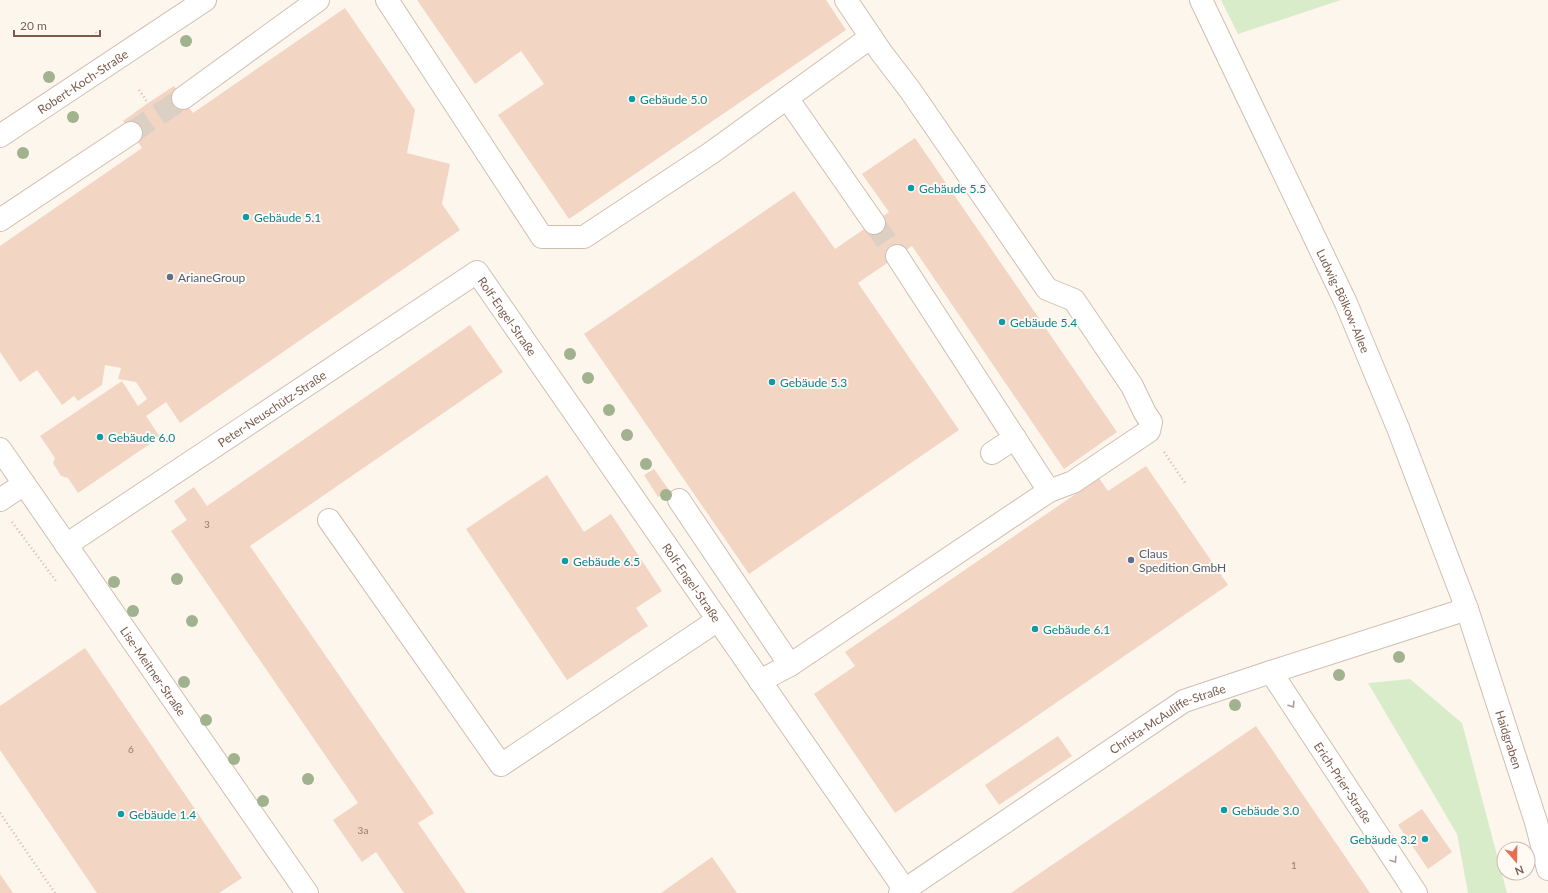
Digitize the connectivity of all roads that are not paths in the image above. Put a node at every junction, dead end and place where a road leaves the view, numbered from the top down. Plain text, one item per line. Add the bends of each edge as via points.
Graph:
1 (205, 0) edge
2 (318, 0) edge
3 (387, 0) edge
4 (846, 0) edge
5 (1202, 0) edge
6 (871, 37) junction
7 (183, 98) tunnel mouth
8 (788, 98) junction
9 (131, 133) tunnel mouth
10 (0, 136) edge
11 (0, 220) edge
12 (874, 222) tunnel mouth
13 (897, 256) tunnel mouth
14 (477, 272) joint
15 (1015, 438) junction
16 (0, 449) edge
17 (992, 453) dead end
18 (24, 484) junction
19 (1049, 491) junction
20 (0, 500) edge
21 (679, 500) dead end
22 (329, 520) dead end
23 (66, 545) junction
24 (1467, 609) junction
25 (718, 620) junction
26 (790, 665) junction
27 (1271, 672) junction
28 (760, 681) junction
29 (1548, 870) edge
30 (904, 892) edge
31 (307, 893) edge
32 (1416, 893) edge

1 - 10 street, Robert-Koch-Straße
2 - 7 street
3 - 8 street via 542,237 584,237 711,153
4 - 6 street
5 - 24 street, Ludwig-Bölkow-Allee via 1346,303 1398,428
6 - 8 street
6 - 19 street via 1047,289 1074,300 1132,386 1151,422 1149,432 1073,482
8 - 12 street
9 - 11 street
13 - 15 street
14 - 23 street, Peter-Neuschütz-Straße
14 - 25 street, Rolf-Engel-Straße
15 - 17 street
15 - 19 street
16 - 18 street, Lise-Meitner-Straße
18 - 20 street
18 - 23 street, Lise-Meitner-Straße
19 - 26 street
21 - 26 street
22 - 25 street via 501,765
23 - 31 street, Lise-Meitner-Straße
24 - 27 street, Christa-McAuliffe-Straße
24 - 29 street, Haidgraben via 1536,822
25 - 28 street, Rolf-Engel-Straße
26 - 28 street
27 - 30 street, Christa-McAuliffe-Straße via 1184,701
27 -> 32 street, Erich-Prier-Straße
28 - 30 street, Rolf-Engel-Straße

